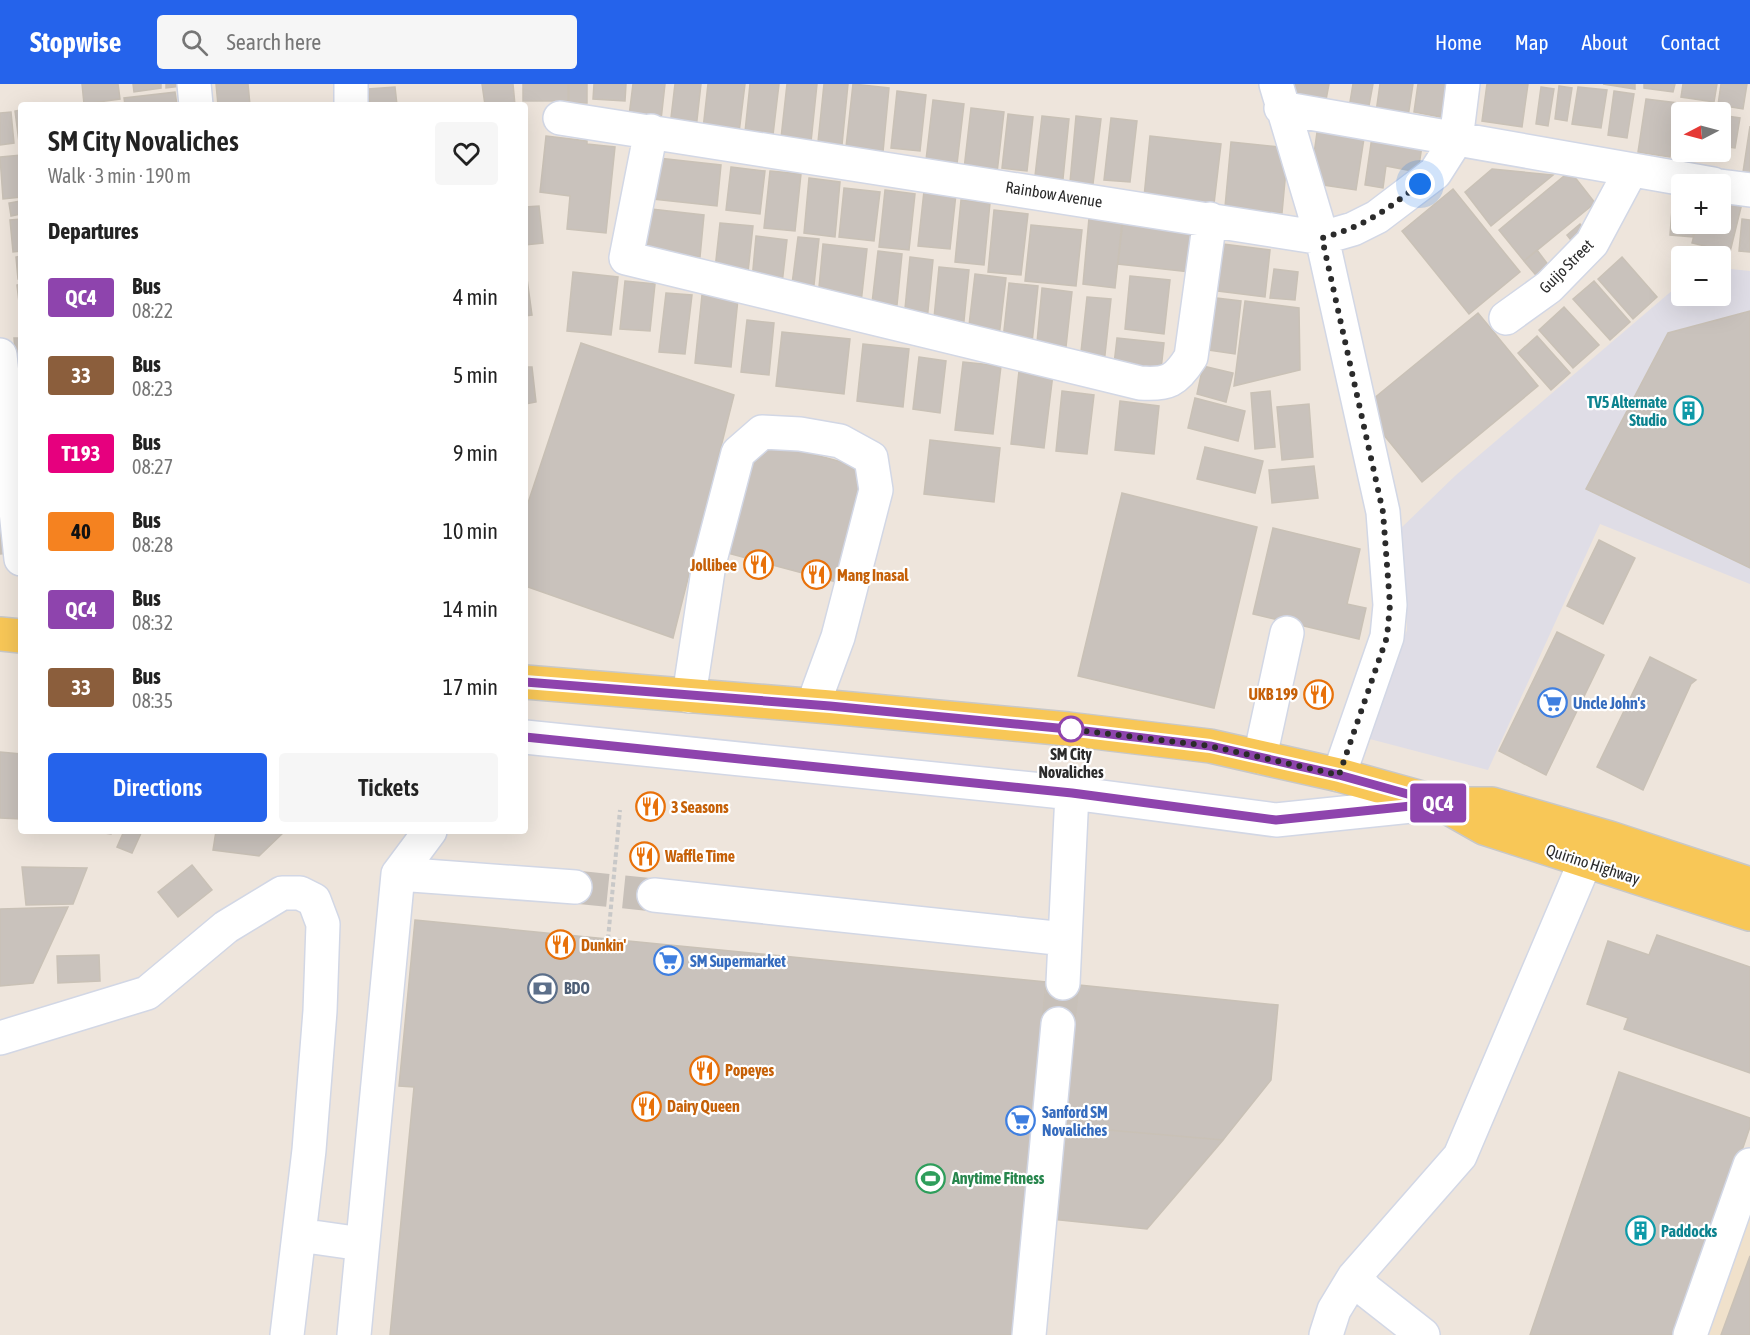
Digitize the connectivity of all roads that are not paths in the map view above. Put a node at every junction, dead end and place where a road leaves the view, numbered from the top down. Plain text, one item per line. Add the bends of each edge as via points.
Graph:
1 (194, 84) edge
2 (351, 84) edge
3 (1463, 84) edge
4 (1278, 96) edge
5 (196, 102) edge
6 (351, 102) edge
7 (560, 118) dead end
8 (651, 131) junction
9 (1456, 140) junction
10 (1630, 172) junction
11 (1671, 178) edge
12 (1731, 187) edge
13 (1750, 190) edge
14 (1210, 219) junction
15 (1322, 238) junction
16 (1506, 318) dead end
17 (0, 355) edge
18 (18, 529) edge
19 (1287, 633) dead end
20 (0, 634) edge
21 (18, 636) edge
22 (528, 686) edge
23 (689, 696) junction
24 (813, 705) junction
25 (528, 737) edge
26 (1260, 757) junction
27 (1339, 775) junction
28 (1072, 793) junction
29 (1440, 803) junction
30 (1610, 838) junction
31 (417, 846) edge
32 (1585, 862) junction
33 (1750, 884) edge
34 (575, 887) tunnel mouth
35 (654, 895) tunnel mouth
36 (1750, 914) edge
37 (1065, 939) junction
38 (1063, 983) tunnel mouth
39 (1058, 1024) tunnel mouth
40 (0, 1038) edge
41 (1750, 1165) edge
42 (299, 1235) junction
43 (363, 1244) junction
44 (1354, 1277) junction
45 (287, 1335) edge
46 (354, 1335) edge
47 (1029, 1335) edge
48 (1326, 1335) edge
49 (1423, 1335) edge
50 (1690, 1335) edge

1 - 5 street
2 - 6 street
3 - 9 street, Rainbow Avenue
4 - 9 street
4 - 15 street
7 - 8 street, Rainbow Avenue
8 - 14 street, Rainbow Avenue
8 - 14 street via 626,258 1140,383 1168,382 1180,375 1191,357
9 - 10 street
9 - 15 street, Rainbow Avenue via 1435,173 1377,217
10 - 11 street
10 - 16 street, Guijo Street via 1592,243 1549,287
12 - 13 street
14 - 15 street, Rainbow Avenue
15 - 27 street via 1383,512 1390,605 1387,637
17 - 18 street
19 - 26 street
20 - 21 main road
22 - 23 main road, Quirino Highway
23 - 24 main road, Quirino Highway
23 - 24 street via 709,564 738,453 762,432 800,434 840,441 871,459 876,490 838,637
24 - 26 main road, Quirino Highway via 1080,730 1210,746
25 - 28 street
26 - 27 main road, Quirino Highway
27 - 29 main road, Quirino Highway
28 - 29 street via 1276,820
28 - 37 street
29 - 30 main road, Quirino Highway via 1492,804
29 - 32 main road, Quirino Highway via 1484,828
30 - 32 street
30 - 33 main road, Quirino Highway
31 - 34 street
31 - 43 street
32 - 36 main road, Quirino Highway
32 - 44 street via 1460,1156
35 - 37 street
37 - 38 street
39 - 47 street
40 - 42 street via 147,993 226,927 282,893 300,893 314,900 323,924 320,1011
41 - 50 street
42 - 43 street
42 - 45 street
43 - 46 street
44 - 48 street via 1334,1310
44 - 49 street

